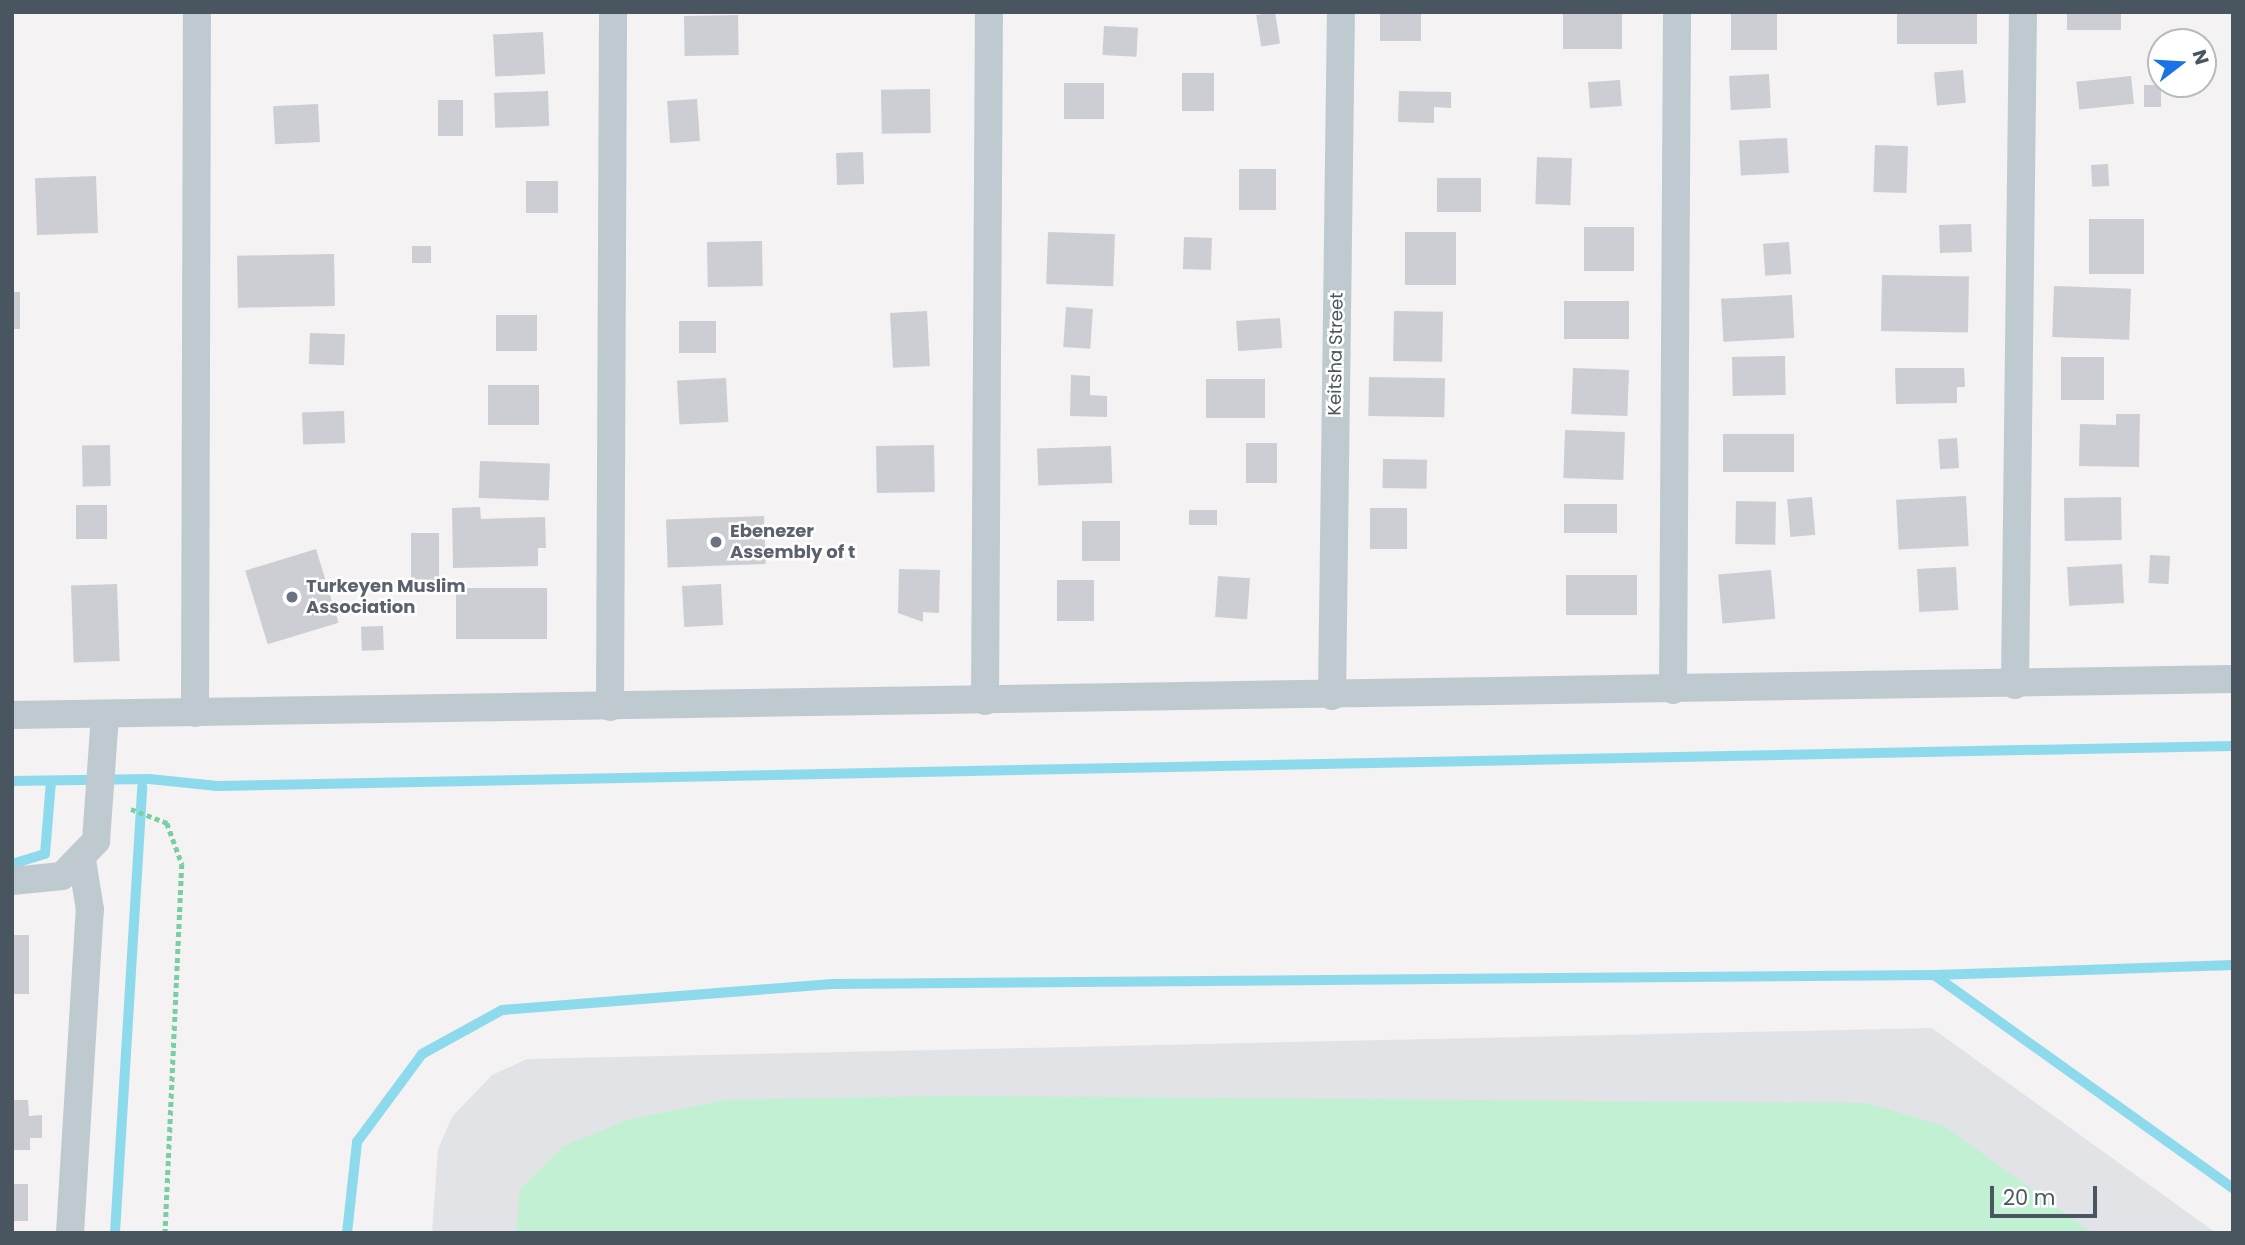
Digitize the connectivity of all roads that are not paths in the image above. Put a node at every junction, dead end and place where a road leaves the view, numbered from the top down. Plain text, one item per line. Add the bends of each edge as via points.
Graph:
1 (197, 12) edge
2 (613, 12) edge
3 (989, 12) edge
4 (1341, 12) edge
5 (1677, 12) edge
6 (2023, 12) edge
7 (2233, 679) edge
8 (2015, 685) junction
9 (1672, 690) junction
10 (1332, 696) junction
11 (985, 701) junction
12 (610, 707) junction
13 (195, 713) junction
14 (105, 714) junction
15 (12, 715) edge
16 (82, 860) junction
17 (12, 881) edge
18 (70, 1233) edge

1 - 13 street
2 - 12 street
3 - 11 street
4 - 10 street, Keitsha Street
5 - 9 street
6 - 8 street
7 - 8 street
8 - 9 street
9 - 10 street
10 - 11 street
11 - 12 street
12 - 13 street
13 - 14 street
14 - 15 street
14 - 16 street via 102,804 96,841
16 - 17 street via 62,876
16 - 18 street via 90,910

